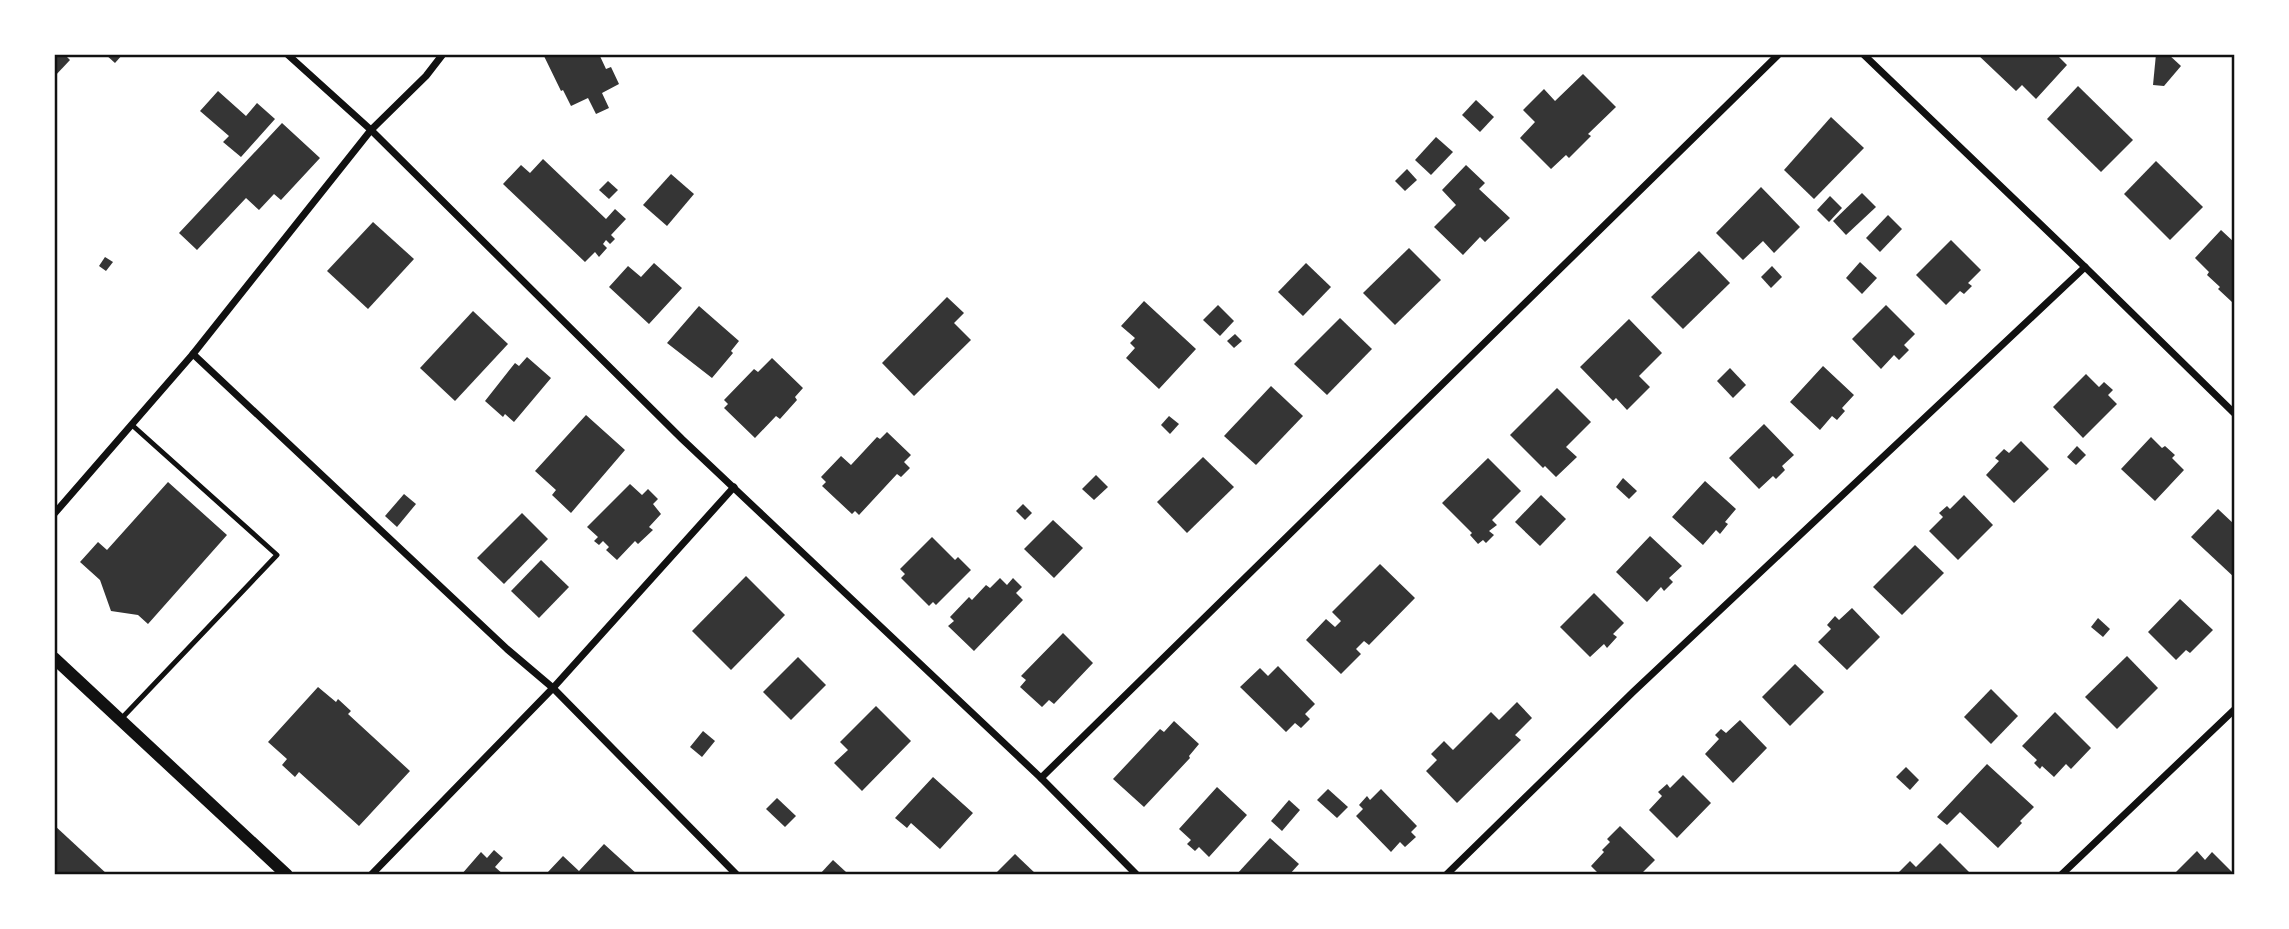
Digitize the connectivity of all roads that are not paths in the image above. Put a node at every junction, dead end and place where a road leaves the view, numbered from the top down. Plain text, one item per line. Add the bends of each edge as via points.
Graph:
1 (287, 54) edge
2 (443, 54) edge
3 (1779, 54) edge
4 (1863, 54) edge
5 (371, 130) junction
6 (2085, 267) junction
7 (193, 354) junction
8 (2235, 414) edge
9 (132, 425) junction
10 (734, 487) junction
11 (54, 514) edge
12 (54, 658) edge
13 (553, 688) junction
14 (2235, 709) edge
15 (121, 719) junction
16 (1041, 778) junction
17 (287, 875) edge
18 (370, 875) edge
19 (737, 875) edge
20 (1137, 875) edge
21 (1446, 875) edge
22 (2061, 875) edge

1 - 5 street
2 - 5 street
3 - 16 street
4 - 6 street
5 - 7 street
5 - 10 street
6 - 8 street
6 - 21 street via 1633,692
7 - 9 street
7 - 13 street
9 - 11 street
9 - 15 lane via 277,555
10 - 13 street
10 - 16 street
12 - 15 street
13 - 18 street
13 - 19 street
14 - 22 street
15 - 17 street
16 - 20 street

